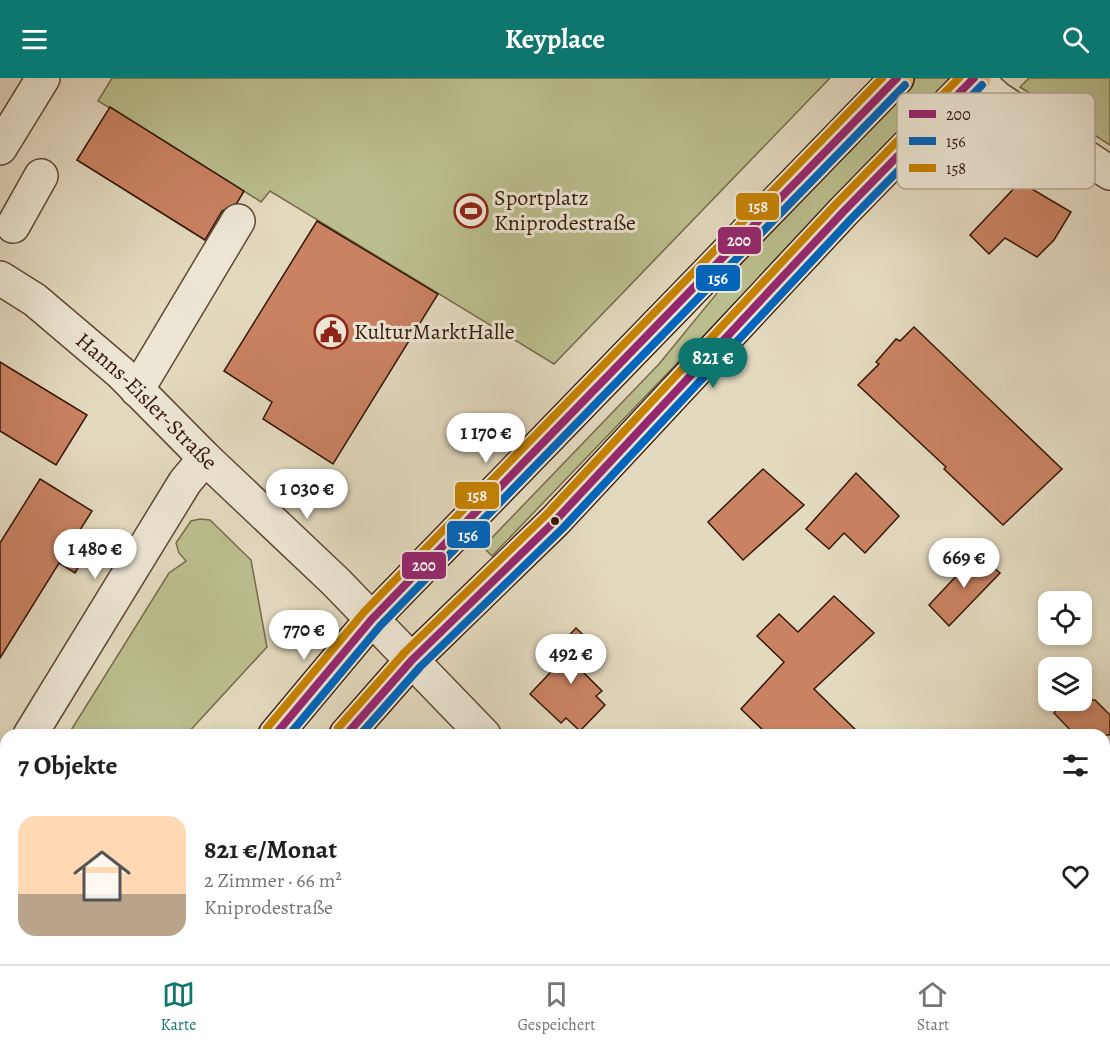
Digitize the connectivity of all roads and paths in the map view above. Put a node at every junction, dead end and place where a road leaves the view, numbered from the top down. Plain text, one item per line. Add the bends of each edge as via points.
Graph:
1 (43, 78) edge
2 (897, 78) edge
3 (975, 78) edge
4 (960, 93) edge
5 (992, 93) edge
6 (0, 148) edge
7 (897, 157) edge
8 (1095, 162) edge
9 (1110, 172) edge
10 (40, 176) dead end
11 (238, 221) dead end
12 (13, 226) dead end
13 (0, 278) edge
14 (137, 390) junction
15 (205, 458) junction
16 (372, 619) junction
17 (412, 660) junction
18 (34, 729) edge
19 (280, 729) edge
20 (351, 729) edge
21 (478, 729) edge

1 - 6 street
2 - 16 main road
3 - 4 main road
3 - 5 street
7 - 17 main road via 555,521
8 - 9 street
10 - 12 street
11 - 14 street
13 - 14 street, Hanns-Eisler-Straße via 35,300
14 - 15 street, Hanns-Eisler-Straße
15 - 16 street, Hanns-Eisler-Straße
15 - 18 street via 185,482
16 - 17 street, Hanns-Eisler-Straße
16 - 19 main road
17 - 20 main road
17 - 21 street, Hanns-Eisler-Straße

